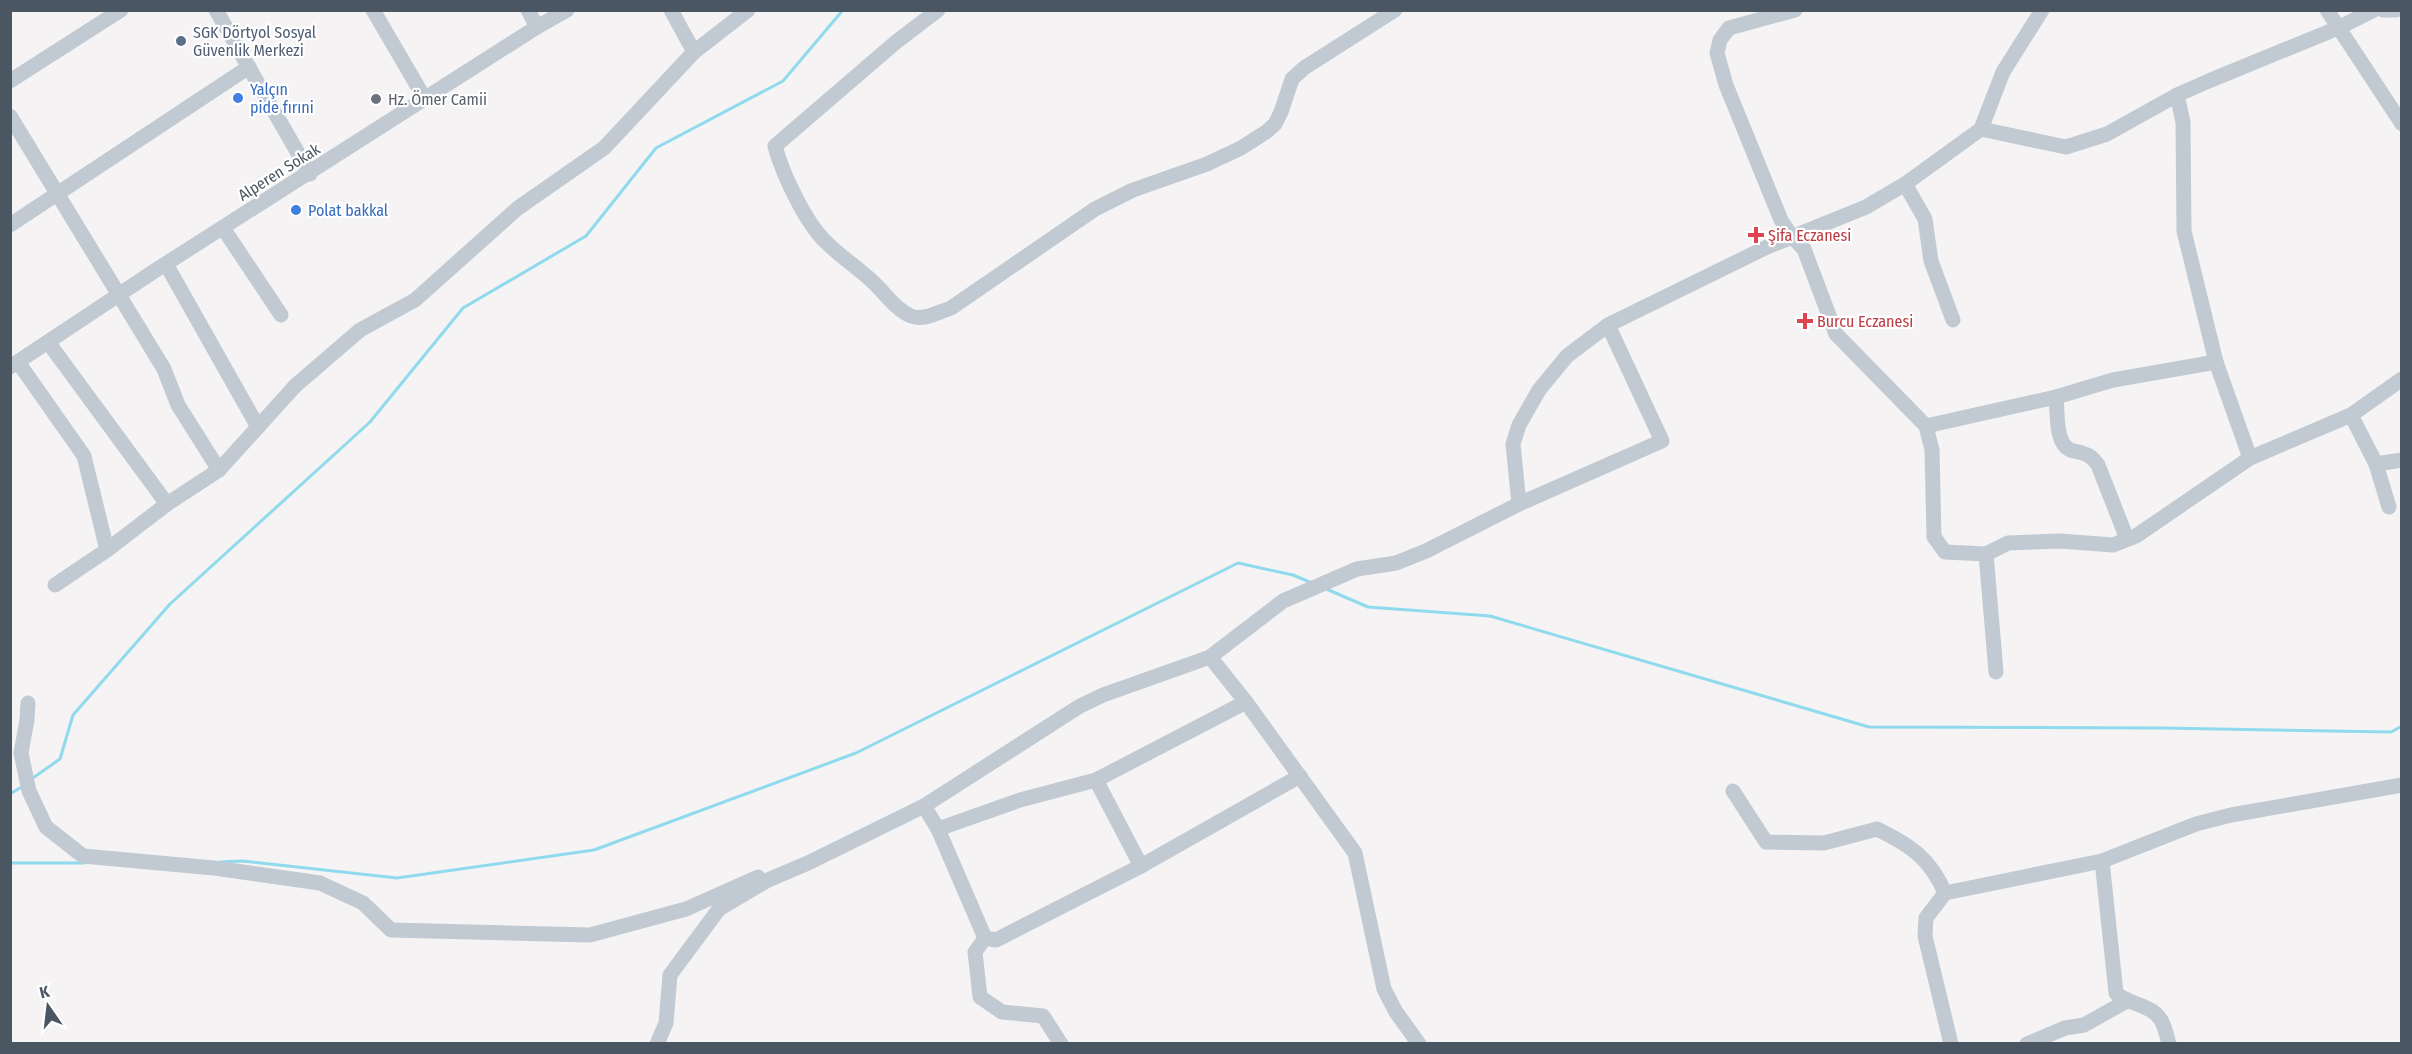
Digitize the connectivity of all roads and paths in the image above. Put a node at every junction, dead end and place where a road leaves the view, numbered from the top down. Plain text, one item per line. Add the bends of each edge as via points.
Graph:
1 (121, 10) edge
2 (216, 10) edge
3 (373, 10) edge
4 (528, 10) edge
5 (567, 10) edge
6 (671, 10) edge
7 (748, 10) edge
8 (938, 10) edge
9 (1395, 10) edge
10 (1795, 10) edge
11 (2042, 10) edge
12 (2327, 10) edge
13 (2374, 10) edge
14 (2383, 10) edge
15 (2396, 10) edge
16 (537, 27) junction
17 (2338, 28) junction
18 (694, 52) junction
19 (249, 67) junction
20 (10, 81) edge
21 (2177, 95) junction
22 (425, 99) junction
23 (10, 116) edge
24 (2402, 124) edge
25 (1981, 129) junction
26 (310, 174) junction
27 (1905, 184) junction
28 (59, 193) junction
29 (10, 225) edge
30 (223, 228) junction
31 (1792, 237) junction
32 (166, 264) junction
33 (120, 294) junction
34 (281, 315) dead end
35 (1953, 320) dead end
36 (1608, 326) junction
37 (48, 342) junction
38 (2216, 362) junction
39 (14, 364) edge
40 (2402, 379) edge
41 (2056, 397) junction
42 (2351, 415) junction
43 (1926, 426) junction
44 (258, 427) junction
45 (2250, 458) junction
46 (2402, 460) edge
47 (2376, 464) junction
48 (219, 470) junction
49 (167, 504) junction
50 (1519, 504) junction
51 (2389, 507) dead end
52 (2127, 539) junction
53 (107, 550) junction
54 (1986, 554) junction
55 (55, 585) dead end
56 (1210, 657) junction
57 (1996, 672) dead end
58 (1246, 702) junction
59 (28, 703) dead end
60 (1300, 777) junction
61 (1096, 780) junction
62 (2402, 785) edge
63 (1733, 791) dead end
64 (924, 806) junction
65 (939, 830) junction
66 (823, 856) junction
67 (2102, 861) junction
68 (1141, 866) junction
69 (1945, 893) junction
70 (986, 938) junction
71 (2125, 1002) junction
72 (657, 1044) edge
73 (1061, 1044) edge
74 (1419, 1044) edge
75 (1950, 1044) edge
76 (2027, 1044) edge
77 (2169, 1044) edge

1 - 20 street
2 - 19 street
3 - 22 street
4 - 16 street
5 - 16 street, Alperen Sokak
6 - 18 street
7 - 18 street
8 - 9 street via 775,146 813,227 826,243 897,306 918,317 951,308 1095,209 1249,143 1275,124 1292,79 1304,68
10 - 31 street via 1729,28 1717,53 1726,85 1781,220
11 - 25 street via 2003,72
12 - 17 street
13 - 17 street
14 - 15 street
16 - 22 street, Alperen Sokak
17 - 21 street
17 - 24 street
18 - 44 street via 604,148 518,208 415,300 360,330 295,386
19 - 26 street
19 - 28 street
21 - 25 street via 2107,134 2066,147
21 - 38 street via 2183,122 2184,231
22 - 26 street, Alperen Sokak
23 - 28 street
25 - 27 street
26 - 30 street, Alperen Sokak
27 - 31 street via 1866,207
27 - 35 street via 1925,219 1931,261
28 - 29 street
28 - 33 street
30 - 32 street, Alperen Sokak
30 - 34 street
31 - 36 street
31 - 43 street via 1803,249 1836,334
32 - 33 street, Alperen Sokak
32 - 44 street
33 - 37 street, Alperen Sokak
33 - 48 street via 164,369 178,405
36 - 50 street via 1567,356 1539,390 1519,425 1513,444
36 - 50 street via 1662,441
37 - 39 street, Alperen Sokak
37 - 49 street
38 - 41 street via 2113,380
38 - 45 street
39 - 53 street via 84,456
40 - 42 street
41 - 43 street
41 - 52 street via 2061,440 2069,450 2092,456 2098,465
42 - 45 street
42 - 47 street
43 - 54 street via 1932,450 1934,537 1945,552
44 - 48 street
45 - 52 street
46 - 47 street
47 - 51 street
48 - 49 street
49 - 53 street
50 - 56 street via 1426,551 1396,563 1357,569 1283,601
52 - 54 street via 2113,545 2008,543
53 - 55 street
54 - 57 street
56 - 58 street
56 - 64 street via 1080,706
58 - 60 street
58 - 61 street
59 - 66 street via 21,753 29,791 46,827 83,856 320,883 363,903 391,930 590,935 686,909 739,884
60 - 68 street
60 - 74 street via 1355,853 1384,989
61 - 65 street via 1020,800
61 - 68 street
62 - 67 street via 2231,815
63 - 69 street via 1766,842 1824,843 1877,829 1923,857 1936,872
64 - 65 street
64 - 66 street
65 - 70 street
66 - 72 street via 768,880 719,909 670,975 666,1023
67 - 69 street
67 - 71 street via 2116,993
68 - 70 street via 996,940
69 - 75 street via 1926,918 1925,936
70 - 73 street via 975,952 980,997 1002,1012 1043,1016
71 - 76 street via 2084,1025 2065,1028
71 - 77 street via 2145,1007 2161,1020

